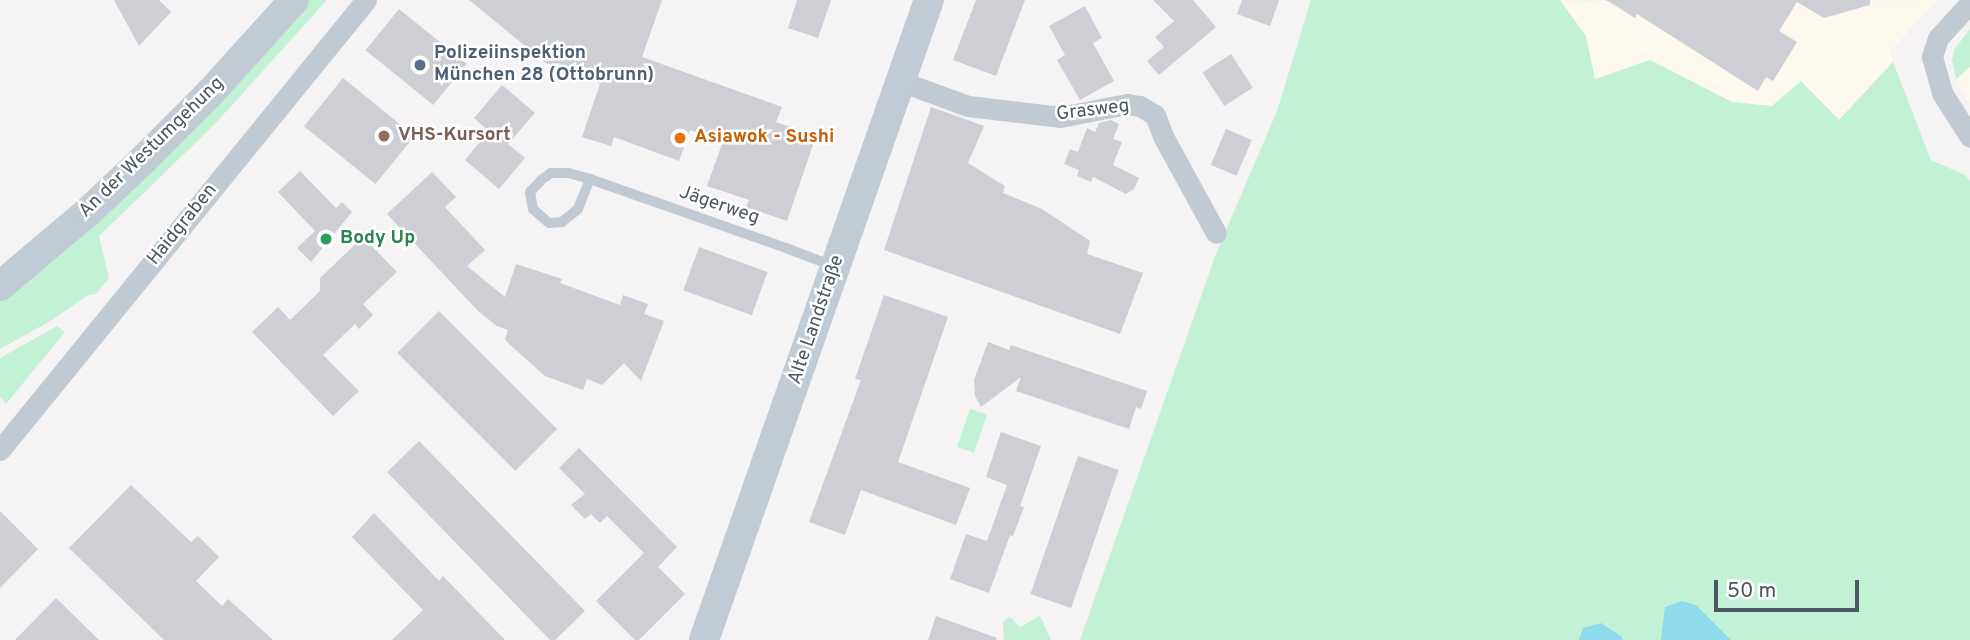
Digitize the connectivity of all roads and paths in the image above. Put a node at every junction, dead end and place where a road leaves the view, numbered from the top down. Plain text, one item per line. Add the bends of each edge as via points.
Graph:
1 (295, 0) edge
2 (366, 0) edge
3 (929, 0) edge
4 (1970, 3) edge
5 (900, 81) junction
6 (1970, 137) edge
7 (590, 179) junction
8 (1216, 233) dead end
9 (835, 267) junction
10 (0, 286) edge
11 (0, 450) edge
12 (704, 640) edge

1 - 10 main road, An der Westumgehung via 144,159
2 - 11 street, Haidgraben
3 - 5 main road, Alte Landstraße
4 - 6 street via 1938,38 1932,57 1942,93
5 - 8 street, Grasweg via 968,106 1060,117 1127,104 1140,106 1156,116
5 - 9 main road, Alte Landstraße
7 - 7 lane, Jägerweg via 551,173 530,192 533,209 549,223 562,222 578,209
7 - 9 lane, Jägerweg
9 - 12 main road, Alte Landstraße

